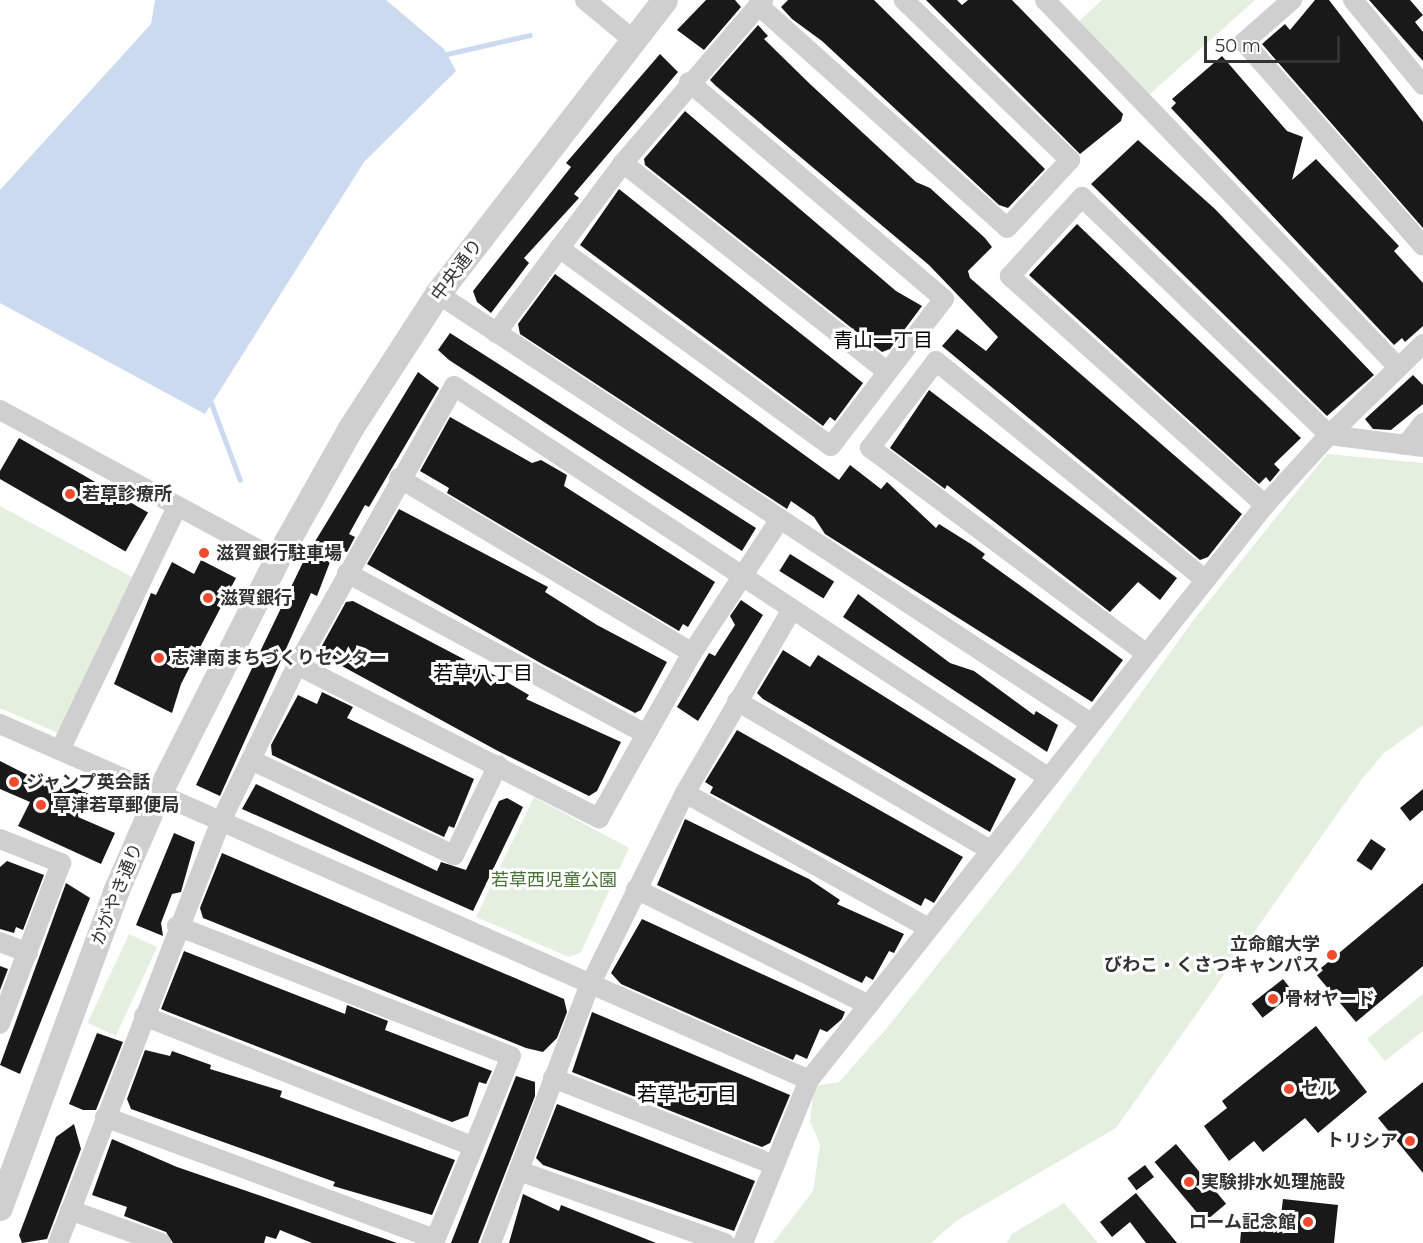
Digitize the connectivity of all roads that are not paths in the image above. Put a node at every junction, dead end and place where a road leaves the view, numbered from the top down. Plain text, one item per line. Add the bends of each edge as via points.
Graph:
1 (585, 0) edge
2 (665, 0) edge
3 (904, 0) edge
4 (1045, 0) edge
5 (1292, 0) edge
6 (1353, 0) edge
7 (760, 3) edge
8 (632, 39) junction
9 (689, 82) junction
10 (1423, 85) edge
11 (623, 163) junction
12 (1423, 246) edge
13 (559, 248) junction
14 (438, 294) junction
15 (496, 333) junction
16 (1423, 344) edge
17 (1398, 367) junction
18 (888, 372) junction
19 (0, 410) edge
20 (1423, 423) edge
21 (1329, 435) junction
22 (1414, 446) edge
23 (399, 478) junction
24 (1265, 505) junction
25 (177, 507) junction
26 (780, 519) junction
27 (278, 560) junction
28 (347, 573) junction
29 (740, 574) junction
30 (1203, 578) junction
31 (792, 609) junction
32 (1144, 652) junction
33 (692, 653) junction
34 (297, 665) junction
35 (737, 701) junction
36 (1089, 722) junction
37 (0, 724) edge
38 (646, 734) junction
39 (60, 750) junction
40 (251, 760) junction
41 (498, 765) junction
42 (1046, 776) junction
43 (685, 793) junction
44 (158, 796) junction
45 (220, 823) junction
46 (0, 839) edge
47 (990, 849) junction
48 (636, 889) junction
49 (177, 926) junction
50 (929, 928) junction
51 (0, 942) edge
52 (28, 953) junction
53 (589, 987) junction
54 (869, 1005) junction
55 (144, 1016) junction
56 (0, 1024) edge
57 (553, 1078) junction
58 (809, 1080) junction
59 (105, 1117) junction
60 (472, 1146) junction
61 (774, 1165) junction
62 (519, 1171) junction
63 (0, 1208) edge
64 (70, 1210) junction
65 (435, 1241) edge
66 (58, 1243) edge
67 (161, 1243) edge
68 (490, 1243) edge
69 (725, 1243) edge
70 (743, 1243) edge

1 - 8 street
2 - 8 street, 中央通り
3 - 7 street via 1070,160 1007,228
4 - 17 street
5 - 12 street via 1244,42
6 - 10 street
7 - 9 street
8 - 14 street, 中央通り
9 - 11 street
9 - 18 street via 944,299
11 - 13 street
11 - 18 street
13 - 15 street
13 - 18 street via 831,446
14 - 15 street
14 - 27 street, 中央通り via 352,427
15 - 26 street
16 - 17 street
17 - 21 street
19 - 25 street
20 - 22 street
21 - 22 street
21 - 24 street
21 - 24 street via 1082,197 1010,276
23 - 28 street
23 - 29 street via 454,386
23 - 33 street
24 - 30 street
25 - 27 street
25 - 39 street
26 - 29 street
26 - 36 street
27 - 44 street, かがやき通り
28 - 34 street
28 - 38 street
29 - 31 street
29 - 33 street
30 - 32 street
30 - 32 street via 936,362 870,448
31 - 35 street
31 - 42 street
32 - 36 street
33 - 38 street
34 - 40 street
34 - 41 street
35 - 43 street
35 - 47 street
36 - 42 street
37 - 39 street
38 - 41 street via 599,818
39 - 44 street
40 - 41 street via 454,855
40 - 45 street
42 - 47 street
43 - 48 street
43 - 50 street
44 - 45 street
44 - 63 street, かがやき通り via 116,892
45 - 49 street
45 - 53 street
46 - 52 street via 61,864
47 - 50 street
48 - 53 street
48 - 54 street
49 - 55 street
49 - 60 street via 511,1056
50 - 54 street
51 - 52 street
52 - 56 street
53 - 57 street
53 - 58 street
54 - 58 street
55 - 59 street
55 - 60 street
57 - 61 street
57 - 62 street
58 - 61 street
59 - 64 street
59 - 65 street
60 - 65 street
61 - 70 street
62 - 68 street
62 - 69 street
64 - 66 street
64 - 67 street

